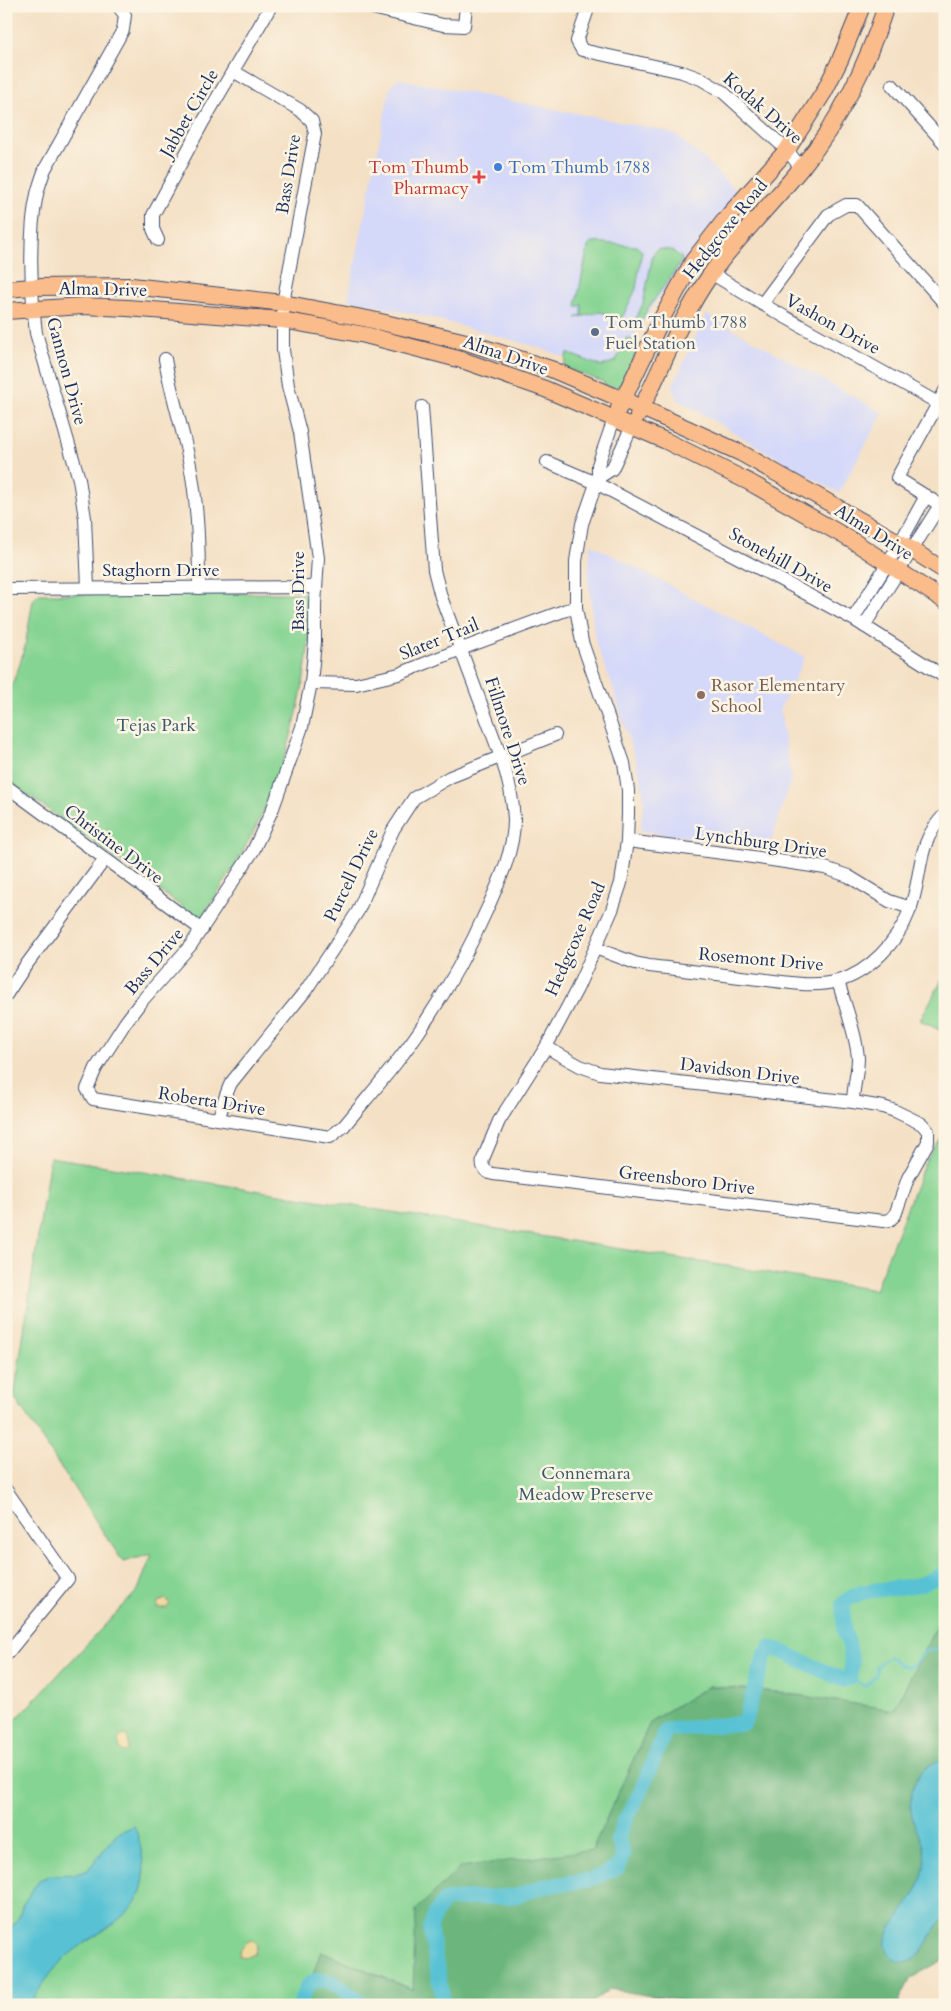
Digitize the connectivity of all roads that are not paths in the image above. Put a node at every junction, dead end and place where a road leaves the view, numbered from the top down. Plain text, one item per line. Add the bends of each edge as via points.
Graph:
1 (118, 6) edge
2 (271, 6) edge
3 (364, 6) edge
4 (466, 6) edge
5 (589, 6) edge
6 (862, 6) edge
7 (886, 6) edge
8 (233, 71) junction
9 (892, 84) dead end
10 (945, 144) edge
11 (787, 150) junction
12 (802, 168) junction
13 (158, 240) dead end
14 (693, 261) junction
15 (712, 273) junction
16 (33, 287) junction
17 (6, 289) edge
18 (283, 303) junction
19 (762, 304) junction
20 (945, 304) edge
21 (33, 309) junction
22 (6, 311) edge
23 (282, 320) junction
24 (466, 342) junction
25 (164, 359) dead end
26 (462, 360) junction
27 (945, 391) edge
28 (622, 400) junction
29 (938, 403) junction
30 (422, 407) dead end
31 (642, 408) junction
32 (614, 420) junction
33 (632, 426) junction
34 (547, 462) dead end
35 (597, 480) junction
36 (787, 480) junction
37 (926, 496) junction
38 (777, 497) junction
39 (943, 507) edge
40 (906, 547) junction
41 (893, 567) junction
42 (945, 571) edge
43 (316, 586) junction
44 (88, 588) junction
45 (199, 588) junction
46 (6, 589) edge
47 (945, 602) edge
48 (576, 608) junction
49 (858, 623) junction
50 (461, 649) junction
51 (945, 678) edge
52 (311, 683) junction
53 (555, 735) dead end
54 (501, 757) junction
55 (8, 790) edge
56 (945, 814) edge
57 (627, 841) junction
58 (105, 859) junction
59 (911, 908) junction
60 (202, 930) junction
61 (595, 948) junction
62 (838, 981) junction
63 (6, 995) edge
64 (546, 1047) junction
65 (90, 1096) joint
66 (853, 1102) junction
67 (218, 1119) junction
68 (330, 1137) joint
69 (483, 1166) joint
70 (890, 1220) joint
71 (6, 1490) edge
72 (6, 1655) edge

1 - 16 street, Gannon Drive via 125,15 123,30 45,169 37,193 32,231
2 - 8 street, Jabbet Circle
3 - 4 street via 412,19 464,26
5 - 11 street, Kodak Drive via 577,41 582,50 701,79 723,92
6 - 11 main road, Hedgcoxe Road via 824,92
7 - 12 main road, Hedgcoxe Road via 859,78 845,105
8 - 13 street, Jabbet Circle via 153,215 153,228
8 - 18 street, Bass Drive via 300,110 312,121 315,134
9 - 10 street
11 - 12 street, Kodak Drive
11 - 14 main road, Hedgcoxe Road
12 - 15 main road, Hedgcoxe Road
14 - 15 main road
14 - 28 main road, Hedgcoxe Road
15 - 19 street, Vashon Drive
15 - 31 main road, Hedgcoxe Road via 684,318
16 - 17 main road, Alma Drive
16 - 18 main road, Alma Drive via 132,286
16 - 21 street, Gannon Drive
18 - 23 street, Bass Drive
18 - 24 main road, Alma Drive
19 - 20 street via 828,214 846,205 857,205
19 - 29 street, Vashon Drive
21 - 22 main road, Alma Drive
21 - 23 main road, Alma Drive via 83,306
21 - 44 street, Gannon Drive via 36,333 79,479 85,518
23 - 26 main road, Alma Drive via 365,335
23 - 43 street, Bass Drive via 288,386 300,432 318,558
24 - 26 main road
24 - 28 main road, Alma Drive via 551,369
25 - 45 street via 190,465 196,504
26 - 32 main road, Alma Drive via 545,389
27 - 29 street
28 - 31 main road, Alma Drive
28 - 32 main road, Hedgcoxe Road
29 - 37 street via 897,478
30 - 50 street, Fillmore Drive via 434,570
31 - 33 main road, Hedgcoxe Road
31 - 36 main road, Alma Drive via 741,453
32 - 33 main road, Alma Drive
32 - 35 street, Hedgcoxe Road via 598,465
33 - 35 street, Hedgcoxe Road via 612,469
33 - 38 main road, Alma Drive
34 - 35 street, Stonehill Drive
35 - 48 street, Hedgcoxe Road via 580,534 576,561
35 - 49 street, Stonehill Drive
36 - 38 main road
36 - 40 main road, Alma Drive
37 - 39 street
37 - 40 street
38 - 41 main road, Alma Drive
39 - 40 street
40 - 41 street
40 - 42 main road, Alma Drive
41 - 47 main road, Alma Drive
41 - 49 street
43 - 45 street, Staghorn Drive
43 - 52 street, Bass Drive
44 - 45 street, Staghorn Drive
44 - 46 street, Staghorn Drive
48 - 50 street, Slater Trail
48 - 57 street, Hedgcoxe Road via 582,642 624,763 628,790
49 - 51 street, Stonehill Drive
50 - 52 street, Slater Trail via 378,680 356,684
50 - 54 street, Fillmore Drive
52 - 60 street, Bass Drive via 302,727 273,808 254,851
53 - 54 street, Purcell Drive
54 - 67 street, Purcell Drive via 450,777 414,798 393,830 358,911 306,990 231,1082
54 - 68 street, Fillmore Drive via 509,781 514,821 511,846 494,894 454,976 424,1025 344,1126
55 - 58 street, Christine Drive
56 - 59 street, Rosemont Drive via 924,846
57 - 59 street, Lynchburg Drive via 826,868 848,876 889,901
57 - 61 street, Hedgcoxe Road via 621,883
58 - 60 street, Christine Drive
58 - 63 street
59 - 62 street, Rosemont Drive via 901,928 876,960
60 - 65 street, Bass Drive via 125,1023 96,1068 88,1085
61 - 62 street, Rosemont Drive via 649,966 801,984
61 - 64 street, Hedgcoxe Road
62 - 66 street via 858,1060
64 - 66 street, Davidson Drive via 600,1073
64 - 69 street, Hedgcoxe Road via 499,1121
65 - 67 street, Roberta Drive via 96,1100
66 - 70 street, Davidson Drive via 895,1111 922,1124 928,1131 928,1142
67 - 68 street, Roberta Drive
69 - 70 street, Greensboro Drive via 493,1174
71 - 72 street via 68,1579

